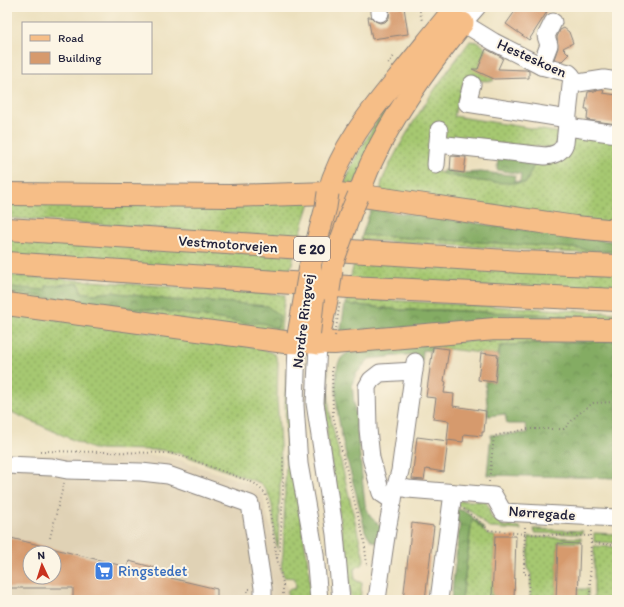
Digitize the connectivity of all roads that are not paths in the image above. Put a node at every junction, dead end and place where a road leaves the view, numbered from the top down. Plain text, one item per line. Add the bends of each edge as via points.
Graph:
1 (477, 7) edge
2 (451, 12) edge
3 (553, 22) dead end
4 (541, 66) junction
5 (617, 81) edge
6 (472, 84) dead end
7 (572, 84) junction
8 (568, 123) junction
9 (617, 134) edge
10 (436, 165) dead end
11 (332, 193) junction
12 (7, 194) edge
13 (358, 196) junction
14 (7, 229) edge
15 (617, 231) edge
16 (333, 262) junction
17 (7, 263) edge
18 (310, 266) joint
19 (617, 266) edge
20 (617, 300) edge
21 (7, 304) edge
22 (617, 330) edge
23 (318, 341) junction
24 (321, 448) junction
25 (7, 465) edge
26 (395, 494) junction
27 (452, 499) junction
28 (617, 518) edge
29 (263, 600) edge
30 (319, 600) edge
31 (341, 600) edge
32 (377, 600) edge
33 (440, 600) edge

1 - 2 street
2 - 4 street, Hesteskoen via 494,42
2 - 11 main road, Nordre Ringvej via 361,125 332,181
2 - 13 main road, Nordre Ringvej via 442,49 398,113 373,159
3 - 4 street via 546,36 549,45
4 - 7 street, Hesteskoen via 569,73 572,76
5 - 7 street via 604,79
6 - 8 street via 467,103
7 - 8 street, Hesteskoen
8 - 9 street
8 - 10 street, Hesteskoen via 564,146 560,152 550,156 438,137
11 - 12 highway via 230,196
11 - 13 highway
11 - 16 main road via 340,199 331,239
11 - 18 main road, Nordre Ringvej, bridge
13 - 15 highway
13 - 16 main road, Nordre Ringvej, bridge
14 - 19 highway, Vestmotorvejen / E 20
16 - 23 main road, Nordre Ringvej, bridge
17 - 20 highway via 349,287
18 - 23 highway, bridge
21 - 23 highway via 285,342
22 - 23 highway via 495,330
23 - 24 street, Nordre Ringvej via 315,403
23 - 24 street via 333,347 326,359
23 - 30 street, Nordre Ringvej via 295,405 299,464
24 - 31 street, Nordre Ringvej
25 - 29 street via 168,475 250,504
26 - 26 street via 400,471 414,367 375,375 367,387 371,458 381,493
26 - 27 street via 408,489
26 - 32 street
27 - 28 street, Nørregade via 487,495 494,496 503,512
27 - 33 street

